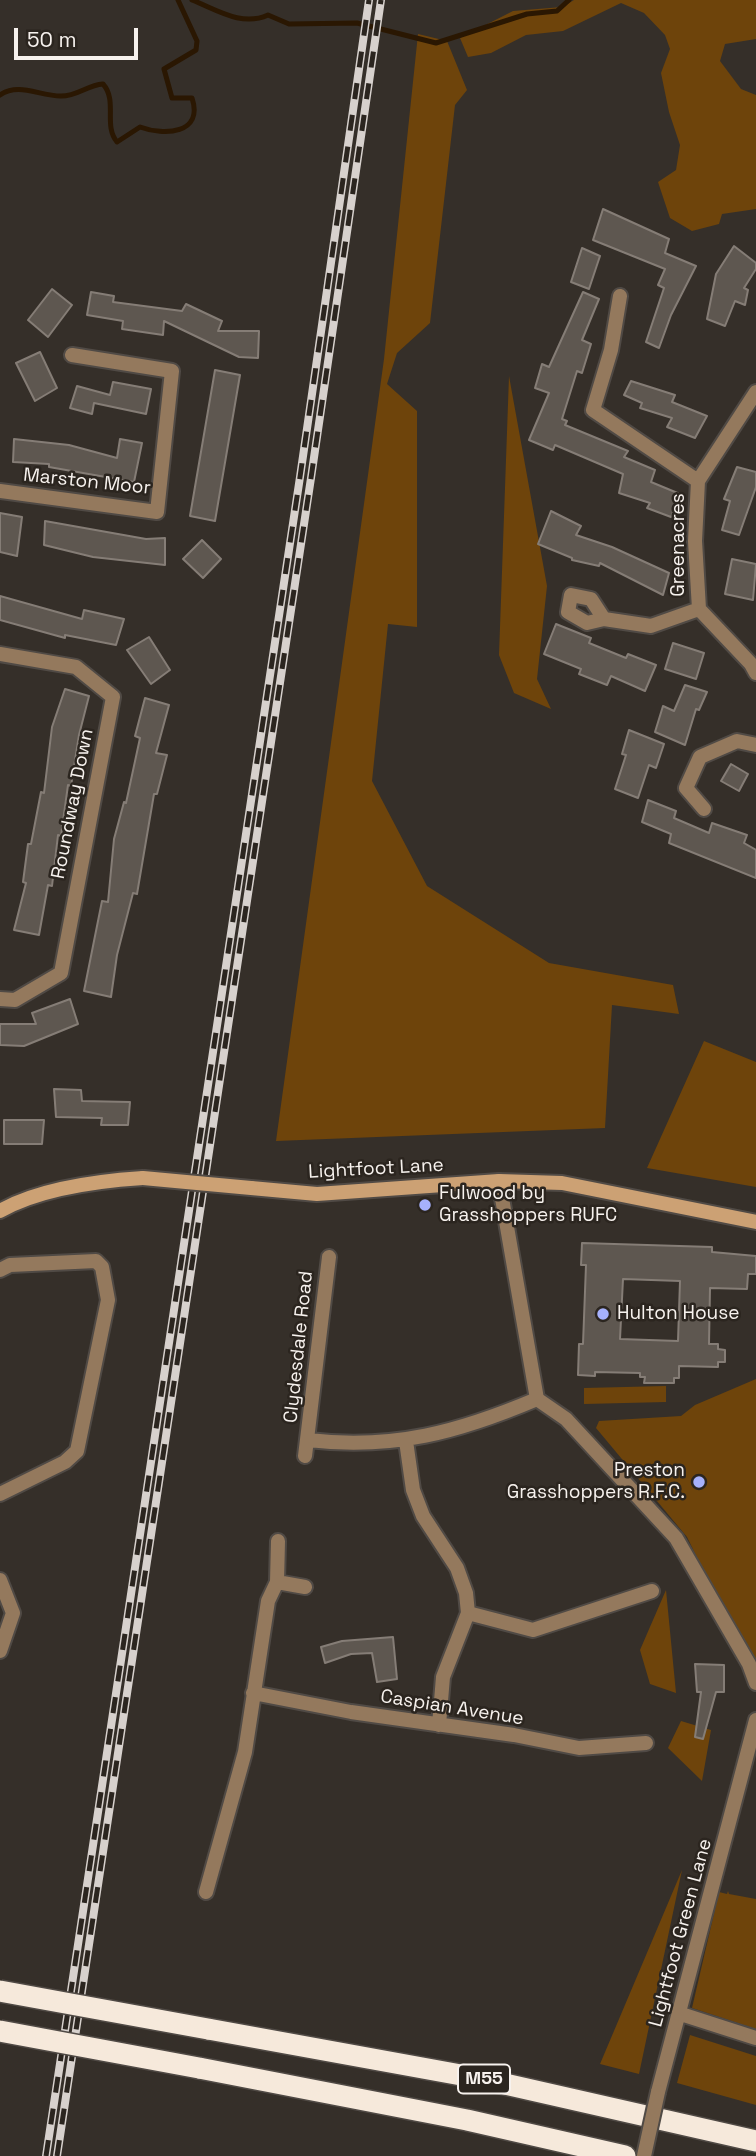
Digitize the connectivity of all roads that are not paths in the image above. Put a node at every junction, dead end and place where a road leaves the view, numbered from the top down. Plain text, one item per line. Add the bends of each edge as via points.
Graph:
1 (620, 296) dead end
2 (72, 355) dead end
3 (756, 392) edge
4 (698, 481) junction
5 (0, 491) edge
6 (699, 610) junction
7 (604, 619) dead end
8 (0, 654) edge
9 (756, 673) edge
10 (756, 745) edge
11 (704, 810) dead end
12 (0, 999) edge
13 (499, 1181) junction
14 (0, 1211) edge
15 (756, 1223) edge
16 (329, 1257) dead end
17 (0, 1270) edge
18 (537, 1398) junction
19 (308, 1440) junction
20 (406, 1441) junction
21 (305, 1456) dead end
22 (0, 1493) edge
23 (278, 1541) dead end
24 (0, 1580) edge
25 (277, 1582) junction
26 (305, 1587) dead end
27 (652, 1591) dead end
28 (468, 1614) junction
29 (0, 1651) edge
30 (756, 1683) edge
31 (253, 1693) junction
32 (756, 1720) edge
33 (439, 1725) junction
34 (646, 1744) dead end
35 (206, 1892) dead end
36 (0, 1990) edge
37 (681, 2014) junction
38 (0, 2031) edge
39 (756, 2038) edge
40 (756, 2141) edge
41 (625, 2156) edge
42 (644, 2156) edge

1 - 4 street, Greenacres via 611,350 593,410
2 - 5 street, Marston Moor via 172,370 157,512
3 - 4 street, Greenacres
4 - 6 street, Greenacres
6 - 7 street, Greenacres via 652,626
6 - 9 street, Greenacres
8 - 12 street, Roundway Down via 76,667 113,697 61,973 15,1000
10 - 11 street via 737,741 700,757 686,788
13 - 14 main road, Lightfoot Lane, bridge via 317,1194 143,1178 111,1180 40,1196
13 - 15 main road, Lightfoot Lane via 562,1183
13 - 18 street
16 - 19 street, Clydesdale Road
17 - 22 street via 10,1265 96,1261 102,1266 108,1300 77,1451 65,1462
18 - 20 street, Clydesdale Road via 497,1416
18 - 30 street via 566,1419 676,1538
19 - 20 street, Clydesdale Road via 354,1445
19 - 21 street, Clydesdale Road
20 - 28 street via 413,1490 423,1516 457,1568
23 - 25 street
24 - 29 street via 13,1613
25 - 26 street
25 - 31 street via 268,1601
27 - 28 street via 533,1630
28 - 33 street via 443,1676
31 - 33 street, Caspian Avenue
31 - 35 street via 245,1752
32 - 37 street, Lightfoot Green Lane
33 - 34 street, Caspian Avenue via 579,1748
36 - 40 highway, M55, bridge via 483,2079
37 - 39 street
37 - 42 street, Lightfoot Green Lane, bridge
38 - 41 highway, M55, bridge via 467,2120

